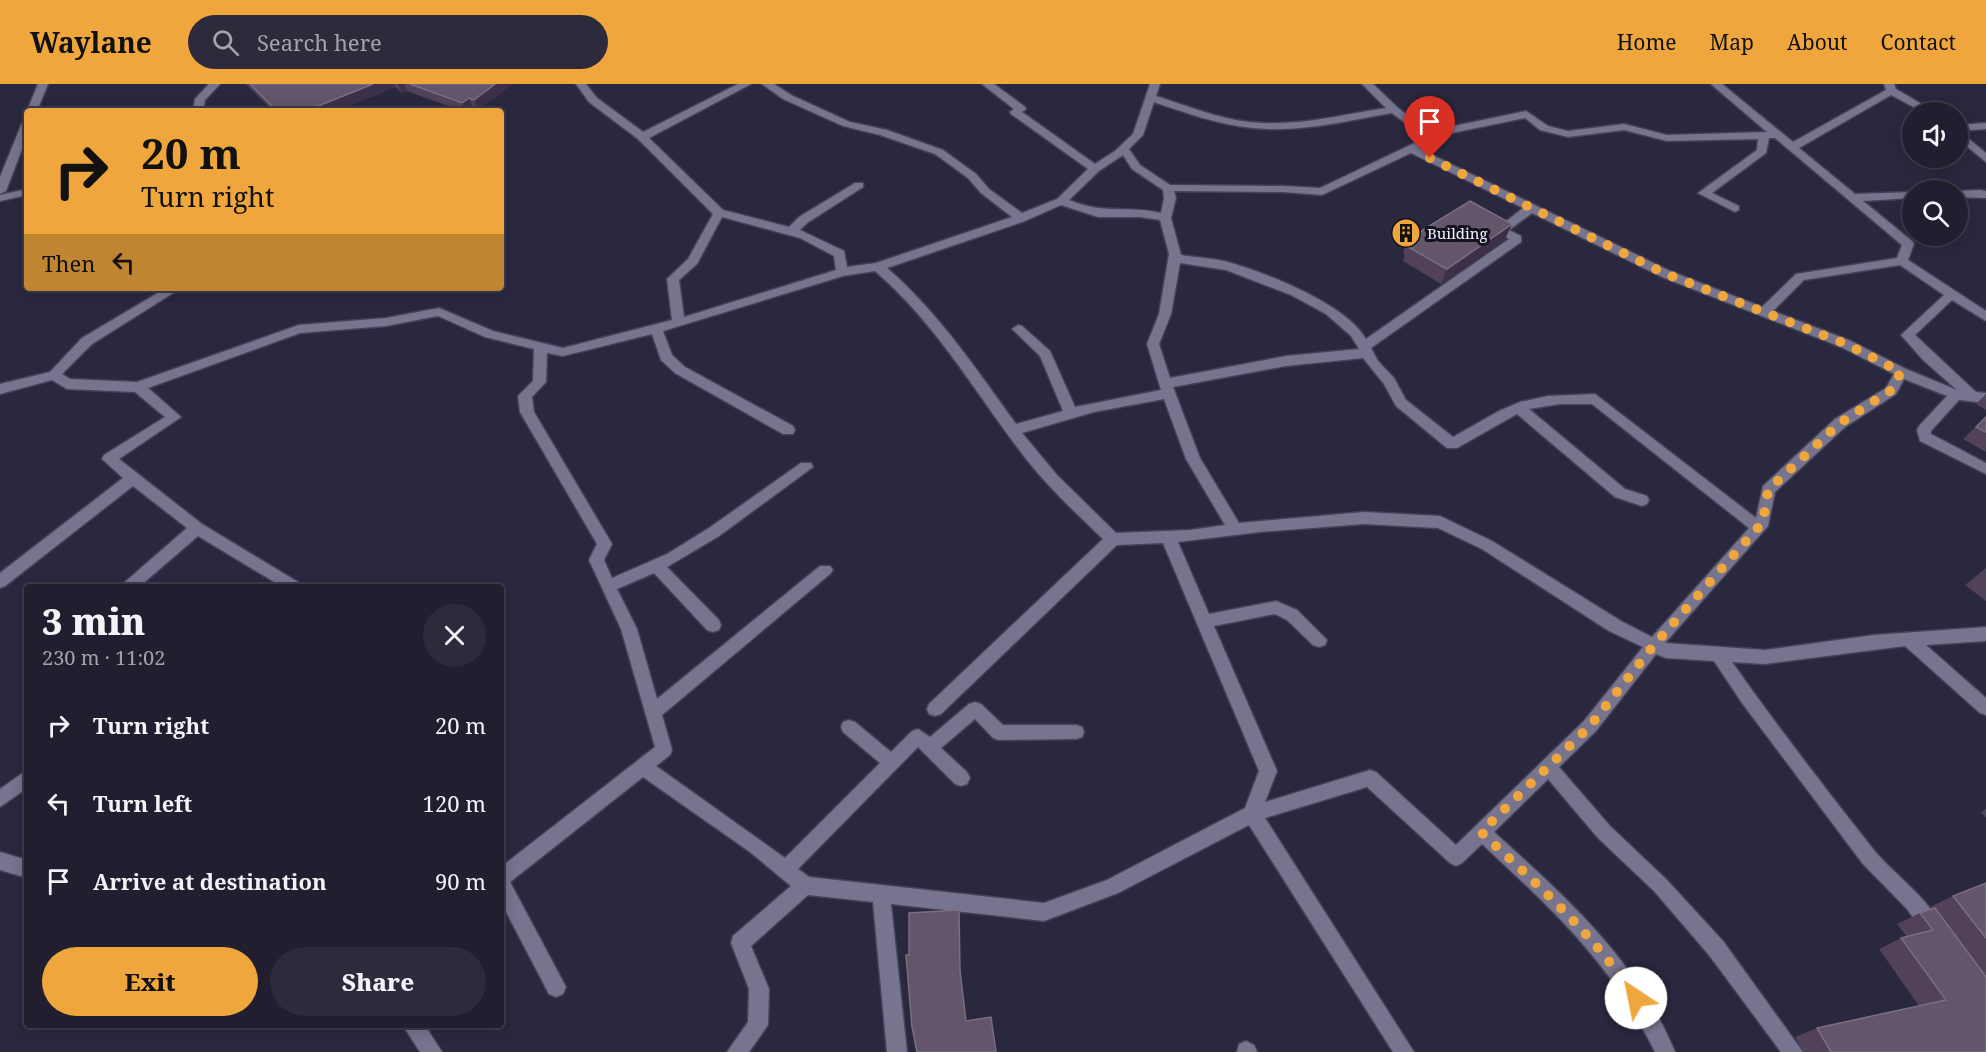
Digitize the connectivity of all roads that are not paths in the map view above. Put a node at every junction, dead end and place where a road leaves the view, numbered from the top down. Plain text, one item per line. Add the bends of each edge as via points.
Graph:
1 (43, 84) edge
2 (215, 84) edge
3 (581, 84) edge
4 (746, 84) edge
5 (767, 84) edge
6 (987, 84) edge
7 (1155, 84) edge
8 (1367, 84) edge
9 (1716, 84) edge
10 (1890, 88) edge
11 (1152, 98) junction
12 (1913, 102) edge
13 (33, 108) edge
14 (198, 108) edge
15 (1394, 110) junction
16 (1986, 126) edge
17 (1968, 127) edge
18 (24, 131) edge
19 (1778, 135) junction
20 (1764, 136) junction
21 (642, 137) junction
22 (1432, 138) junction
23 (1968, 143) edge
24 (1792, 147) junction
25 (1410, 148) junction
26 (1124, 149) junction
27 (1986, 159) edge
28 (1095, 169) junction
29 (859, 185) dead end
30 (1168, 188) junction
31 (0, 191) edge
32 (24, 193) edge
33 (1968, 194) edge
34 (1986, 195) edge
35 (1902, 196) edge
36 (0, 198) edge
37 (1852, 198) junction
38 (1061, 201) junction
39 (1735, 208) dead end
40 (1530, 209) junction
41 (719, 213) junction
42 (1021, 218) junction
43 (1165, 218) junction
44 (791, 232) junction
45 (1174, 258) junction
46 (1902, 261) junction
47 (878, 267) junction
48 (842, 272) junction
49 (170, 291) edge
50 (1952, 294) junction
51 (1764, 312) junction
52 (1986, 317) edge
53 (679, 323) junction
54 (656, 329) junction
55 (1018, 329) dead end
56 (541, 346) junction
57 (1366, 349) junction
58 (1901, 372) junction
59 (54, 375) junction
60 (138, 387) junction
61 (1167, 388) junction
62 (0, 389) edge
63 (1956, 395) junction
64 (1980, 397) edge
65 (1520, 409) junction
66 (1071, 413) junction
67 (788, 430) dead end
68 (1013, 430) junction
69 (806, 467) dead end
70 (1986, 469) edge
71 (133, 478) junction
72 (1642, 500) dead end
73 (1758, 527) junction
74 (197, 528) junction
75 (1236, 530) junction
76 (1168, 537) junction
77 (1113, 539) junction
78 (656, 565) junction
79 (825, 570) dead end
80 (0, 582) edge
81 (132, 584) edge
82 (290, 584) edge
83 (608, 586) junction
84 (1204, 622) junction
85 (713, 625) dead end
86 (1986, 634) edge
87 (1908, 639) junction
88 (1319, 640) dead end
89 (1654, 645) junction
90 (1718, 654) junction
91 (1986, 708) edge
92 (935, 709) dead end
93 (653, 712) junction
94 (849, 726) dead end
95 (1076, 732) dead end
96 (930, 747) junction
97 (891, 762) junction
98 (1548, 766) junction
99 (643, 767) junction
100 (961, 778) dead end
101 (24, 780) edge
102 (0, 799) edge
103 (1252, 814) junction
104 (1481, 832) junction
105 (0, 861) edge
106 (24, 868) edge
107 (785, 870) junction
108 (504, 876) edge
109 (805, 886) junction
110 (504, 890) edge
111 (881, 894) junction
112 (1946, 948) edge
113 (556, 987) dead end
114 (415, 1028) edge
115 (432, 1052) edge
116 (737, 1052) edge
117 (897, 1052) edge
118 (1404, 1052) edge
119 (1665, 1052) edge
120 (1793, 1052) edge

1 - 13 street
2 - 14 street via 200,99
3 - 21 street via 593,100
4 - 21 street
5 - 42 street via 847,124 939,152
6 - 28 street via 1020,109 1016,112
7 - 11 street
8 - 15 street
9 - 19 street
10 - 12 street
10 - 24 street
11 - 15 street via 1263,126
11 - 26 street via 1138,135
15 - 22 street
16 - 17 street
18 - 31 street
19 - 20 street
19 - 24 street
20 - 22 street via 1666,138 1624,127 1568,134 1544,128 1526,114 1449,130
20 - 39 street via 1762,151 1704,193
21 - 41 street
22 - 25 street
23 - 27 street
24 - 37 street
25 - 30 street via 1322,192
25 - 40 street
26 - 28 street
26 - 30 street via 1136,167
28 - 38 street
29 - 44 street via 803,220
30 - 43 street
32 - 36 street
33 - 34 street
35 - 37 street
37 - 46 street via 1908,244
38 - 42 street
38 - 43 street via 1099,213 1149,212
40 - 51 street via 1666,274
40 - 57 street via 1501,230 1517,239
41 - 44 street
41 - 53 street via 693,261 673,279
42 - 47 street
43 - 45 street
44 - 48 street via 840,254
45 - 57 street via 1228,266 1295,292 1330,310 1356,333
45 - 61 street via 1165,314 1153,344
46 - 50 street
46 - 51 street via 1800,277
47 - 48 street
47 - 68 street via 925,309
48 - 53 street
49 - 59 street via 87,341
50 - 52 street
50 - 64 street via 1907,335 1928,357
51 - 58 street via 1846,344
53 - 54 street
54 - 56 street via 563,352
54 - 67 street via 666,357 680,370
55 - 66 street via 1046,354
56 - 60 street via 489,334 439,312 386,322 298,329
56 - 83 street via 539,382 525,396 527,412 605,544 596,561
57 - 61 street via 1286,361
57 - 65 street via 1401,403 1452,444 1505,413
58 - 63 street
58 - 73 street via 1890,391 1840,423 1768,490 1763,522
59 - 60 street via 67,384
59 - 62 street
60 - 71 street via 174,417 109,459
61 - 66 street
61 - 75 street via 1193,459
63 - 64 street
63 - 70 street via 1924,430 1925,437
65 - 72 street via 1620,493
65 - 73 street via 1574,398 1595,399
66 - 68 street
68 - 77 street via 1068,498
69 - 78 street via 714,532
71 - 74 street
71 - 80 street
73 - 89 street
74 - 81 street
74 - 82 street
75 - 76 street
75 - 89 street via 1364,518 1440,522 1487,545 1615,626
76 - 77 street
76 - 84 street
77 - 92 street
78 - 83 street
78 - 85 street
79 - 93 street
83 - 93 street via 629,629
84 - 88 street via 1275,607 1292,615
84 - 103 street via 1268,771
86 - 87 street
87 - 90 street via 1765,657
87 - 91 street
89 - 90 street via 1666,651
89 - 98 street via 1590,726
90 - 112 street via 1869,858 1913,903
93 - 99 street via 664,750
94 - 97 street
95 - 96 street via 999,733 975,709
96 - 97 street via 918,736
96 - 100 street
97 - 107 street
98 - 104 street
98 - 120 street via 1604,832 1660,885 1716,948
99 - 107 street
99 - 108 street
101 - 102 street
103 - 104 street via 1370,778 1456,857
103 - 111 street via 1112,887 1044,912
103 - 118 street
104 - 119 street via 1563,908 1616,968 1646,1013
105 - 106 street
107 - 109 street
109 - 111 street
109 - 116 street via 740,943 759,989 758,1025
110 - 113 street
111 - 117 street
114 - 115 street

